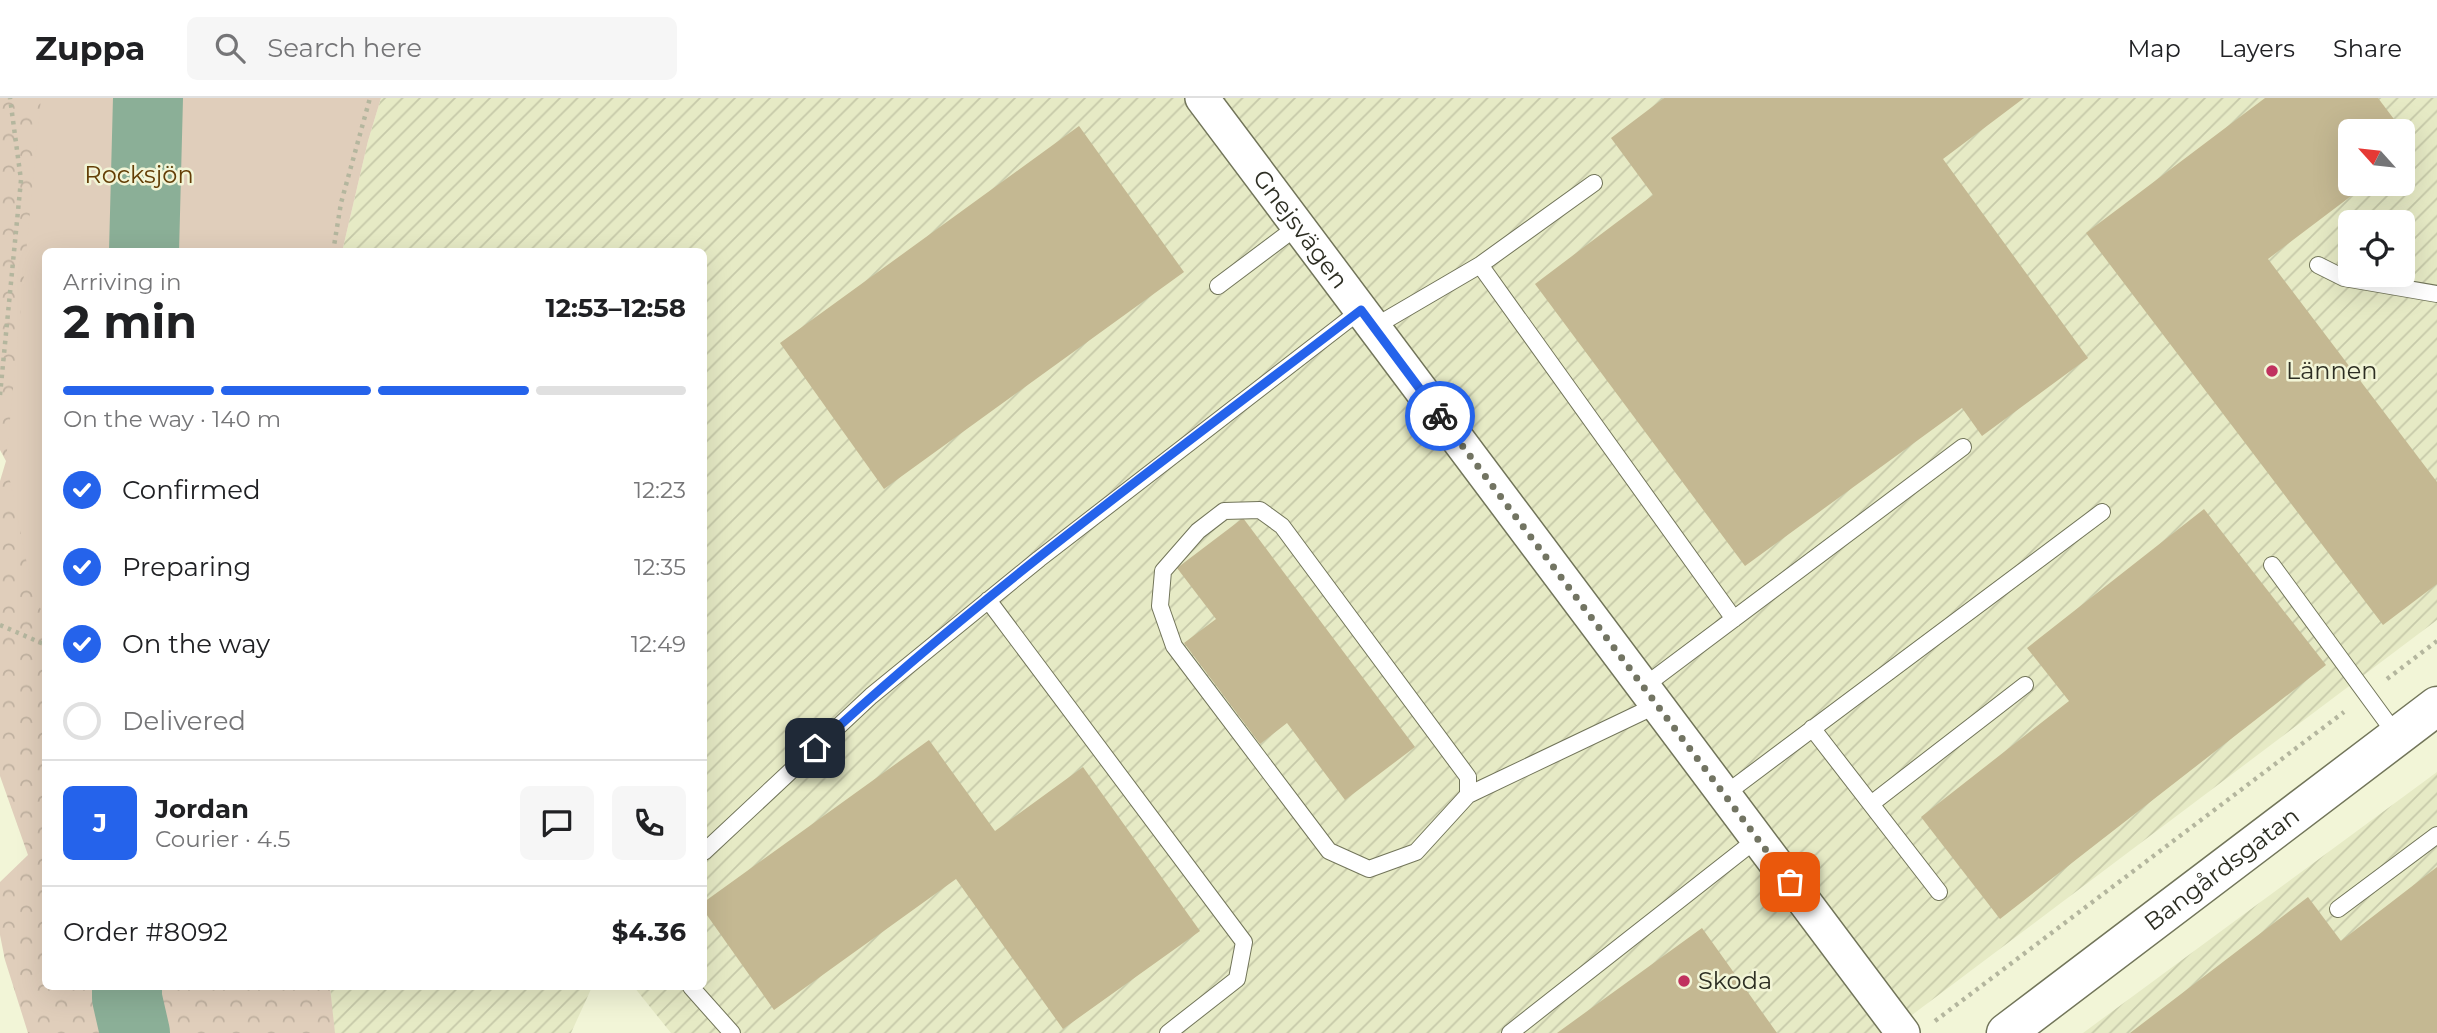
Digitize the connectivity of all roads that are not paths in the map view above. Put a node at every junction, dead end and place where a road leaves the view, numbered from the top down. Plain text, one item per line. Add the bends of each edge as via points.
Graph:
1 (1202, 98) edge
2 (1594, 183) dead end
3 (1298, 226) junction
4 (1480, 265) junction
5 (2318, 265) dead end
6 (1218, 286) dead end
7 (2437, 294) edge
8 (1367, 318) junction
9 (1963, 446) dead end
10 (2102, 512) dead end
11 (2272, 565) dead end
12 (988, 600) junction
13 (1734, 619) junction
14 (2025, 685) dead end
15 (1650, 696) junction
16 (2437, 706) edge
17 (1812, 728) junction
18 (2397, 736) junction
19 (1724, 794) junction
20 (1468, 795) junction
21 (1871, 804) junction
22 (2437, 835) edge
23 (1757, 839) junction
24 (707, 849) edge
25 (1938, 892) dead end
26 (2338, 909) dead end
27 (694, 990) edge
28 (1917, 1029) edge
29 (732, 1033) edge
30 (1168, 1033) edge
31 (1510, 1033) edge
32 (2006, 1033) edge

1 - 3 street, Gnejsvägen
2 - 4 lane
3 - 6 lane
3 - 8 street, Gnejsvägen
4 - 8 lane
4 - 13 lane
5 - 7 lane via 2344,278
8 - 12 lane
8 - 15 street, Gnejsvägen
9 - 13 lane
10 - 17 lane
11 - 18 lane
12 - 24 lane via 871,696
12 - 30 lane via 1244,942 1237,979
13 - 15 lane
14 - 21 lane
15 - 19 street, Gnejsvägen
15 - 20 lane
16 - 18 main road, Bangårdsgatan
17 - 19 lane
17 - 21 lane
18 - 32 main road, Bangårdsgatan
19 - 23 street, Gnejsvägen
20 - 20 lane via 1468,777 1282,526 1260,510 1223,511 1198,531 1163,571 1160,606 1174,646 1329,851 1369,869 1416,852
21 - 25 lane
22 - 26 lane
23 - 28 street, Gnejsvägen
23 - 31 lane
27 - 29 lane

